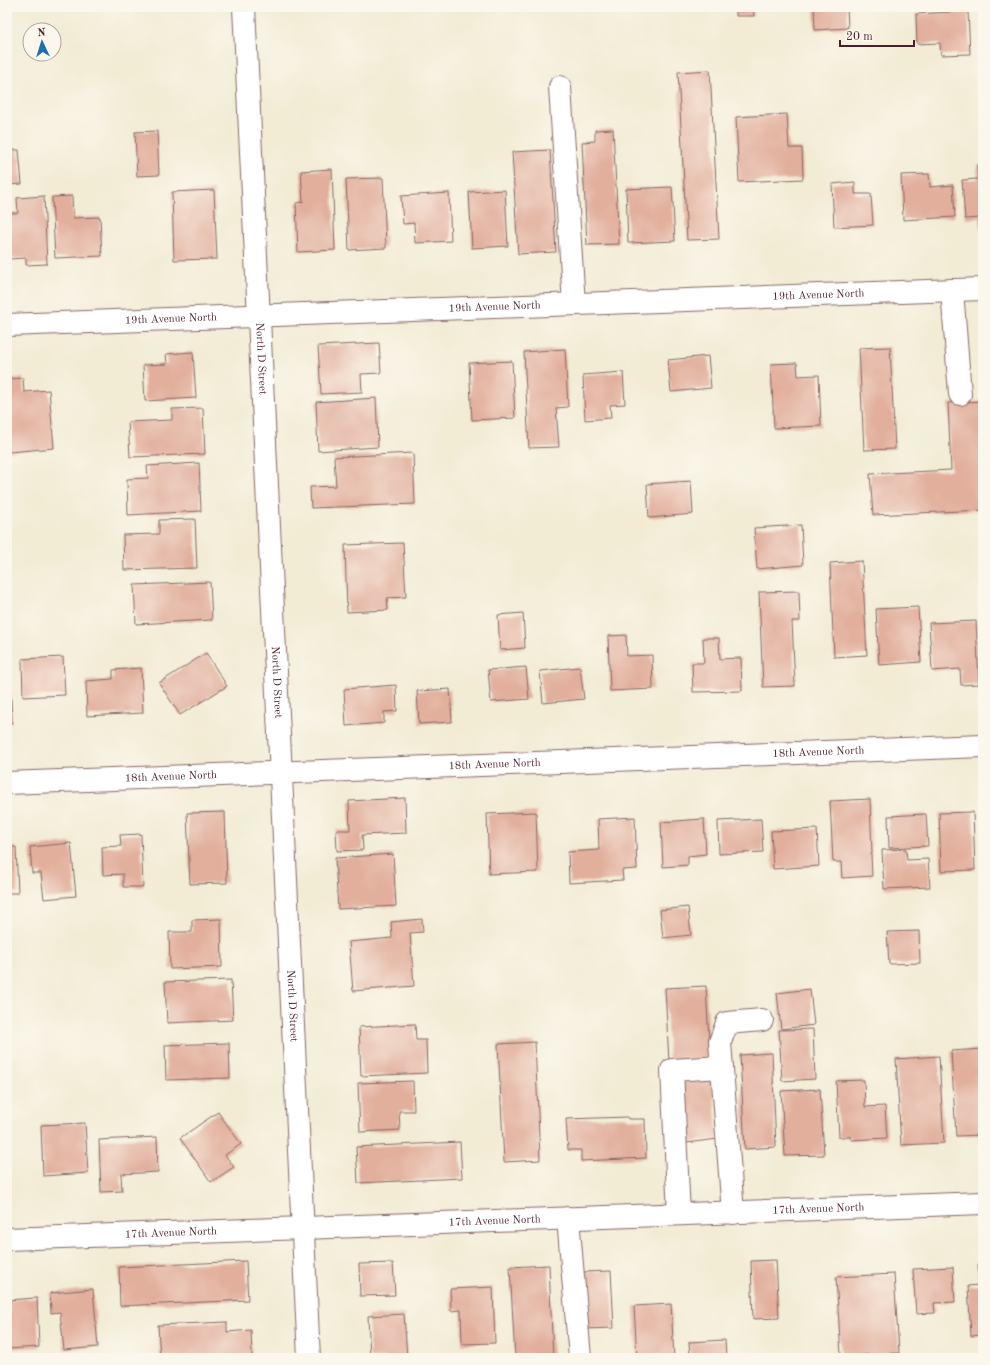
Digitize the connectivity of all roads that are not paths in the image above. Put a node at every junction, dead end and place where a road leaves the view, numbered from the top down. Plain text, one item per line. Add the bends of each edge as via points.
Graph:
1 (244, 7) edge
2 (560, 87) dead end
3 (983, 289) edge
4 (952, 290) junction
5 (574, 304) junction
6 (258, 316) junction
7 (7, 325) edge
8 (960, 394) dead end
9 (983, 746) edge
10 (280, 772) junction
11 (7, 782) edge
12 (762, 1020) dead end
13 (722, 1067) junction
14 (983, 1203) edge
15 (733, 1213) junction
16 (679, 1214) junction
17 (568, 1218) junction
18 (302, 1228) junction
19 (7, 1240) edge
20 (309, 1358) edge
21 (580, 1358) edge

1 - 6 street, North D Street
2 - 5 street
3 - 4 street, 19th Avenue North
4 - 5 street, 19th Avenue North
4 - 8 street
5 - 6 street, 19th Avenue North
6 - 7 street, 19th Avenue North
6 - 10 street, North D Street
9 - 10 street, 18th Avenue North
10 - 11 street, 18th Avenue North
10 - 18 street, North D Street
12 - 13 street via 728,1024 720,1042
13 - 15 street
13 - 16 street via 672,1070
14 - 15 street, 17th Avenue North
15 - 16 street, 17th Avenue North
16 - 17 street, 17th Avenue North
17 - 18 street, 17th Avenue North
17 - 21 street
18 - 19 street, 17th Avenue North
18 - 20 street, North D Street

